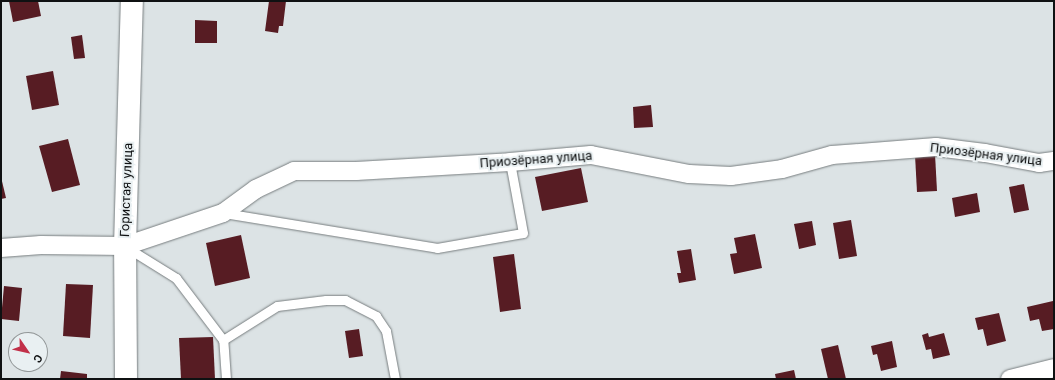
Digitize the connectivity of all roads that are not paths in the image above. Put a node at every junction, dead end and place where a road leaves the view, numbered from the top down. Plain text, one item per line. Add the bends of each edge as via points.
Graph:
1 (132, 1) edge
2 (510, 162) junction
3 (1054, 162) edge
4 (223, 213) junction
5 (125, 246) junction
6 (1, 248) edge
7 (223, 340) junction
8 (1054, 368) edge
9 (126, 379) edge
10 (226, 379) edge
11 (395, 379) edge
12 (1010, 379) edge

1 - 5 street, Гористая улица
2 - 3 street, Приозёрная улица via 591,155 689,174 731,176 782,169 832,155 936,147 1039,163
2 - 4 street, Приозёрная улица via 356,171 294,171 256,189
2 - 4 lane via 523,233 437,248
4 - 5 street, Приозёрная улица
5 - 6 street, Приозёрная улица via 41,245
5 - 7 lane via 176,278
5 - 9 street, Гористая улица
7 - 10 lane
7 - 11 lane via 277,306 345,300 376,316 386,331
8 - 12 street

